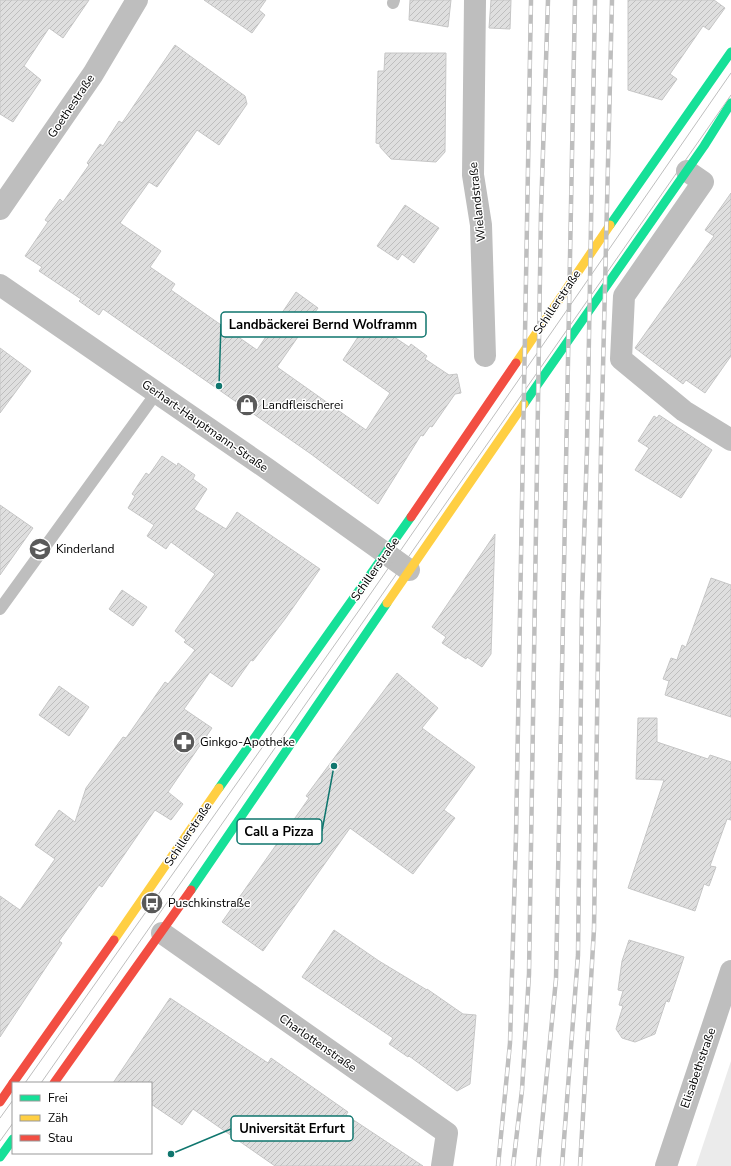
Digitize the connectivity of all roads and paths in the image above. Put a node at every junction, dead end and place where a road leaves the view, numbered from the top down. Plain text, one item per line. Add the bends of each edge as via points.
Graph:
1 (137, 0) edge
2 (475, 0) edge
3 (731, 52) edge
4 (731, 102) edge
5 (687, 171) junction
6 (0, 209) edge
7 (0, 285) edge
8 (486, 356) dead end
9 (157, 392) junction
10 (731, 440) edge
11 (386, 554) junction
12 (409, 570) junction
13 (0, 609) edge
14 (162, 933) junction
15 (731, 971) edge
16 (14, 1082) edge
17 (55, 1082) edge
18 (12, 1084) edge
19 (0, 1102) edge
20 (12, 1140) edge
21 (0, 1157) edge
22 (442, 1166) edge
23 (666, 1166) edge

1 - 6 street, Goethestraße via 93,74
2 - 8 street, Wielandstraße via 472,176 482,225
3 - 11 main road, Schillerstraße
4 - 5 main road
5 - 10 street via 704,182 623,298 621,359 684,411
5 - 12 main road
7 - 9 street, Gerhart-Hauptmann-Straße
9 - 11 street, Gerhart-Hauptmann-Straße
9 - 13 lane
11 - 12 street, Gerhart-Hauptmann-Straße
11 - 16 main road, Schillerstraße via 247,747
12 - 14 main road
14 - 17 main road
14 - 22 street, Charlottenstraße via 447,1133
15 - 23 street, Elisabethstraße
18 - 19 main road, Schillerstraße
20 - 21 main road

